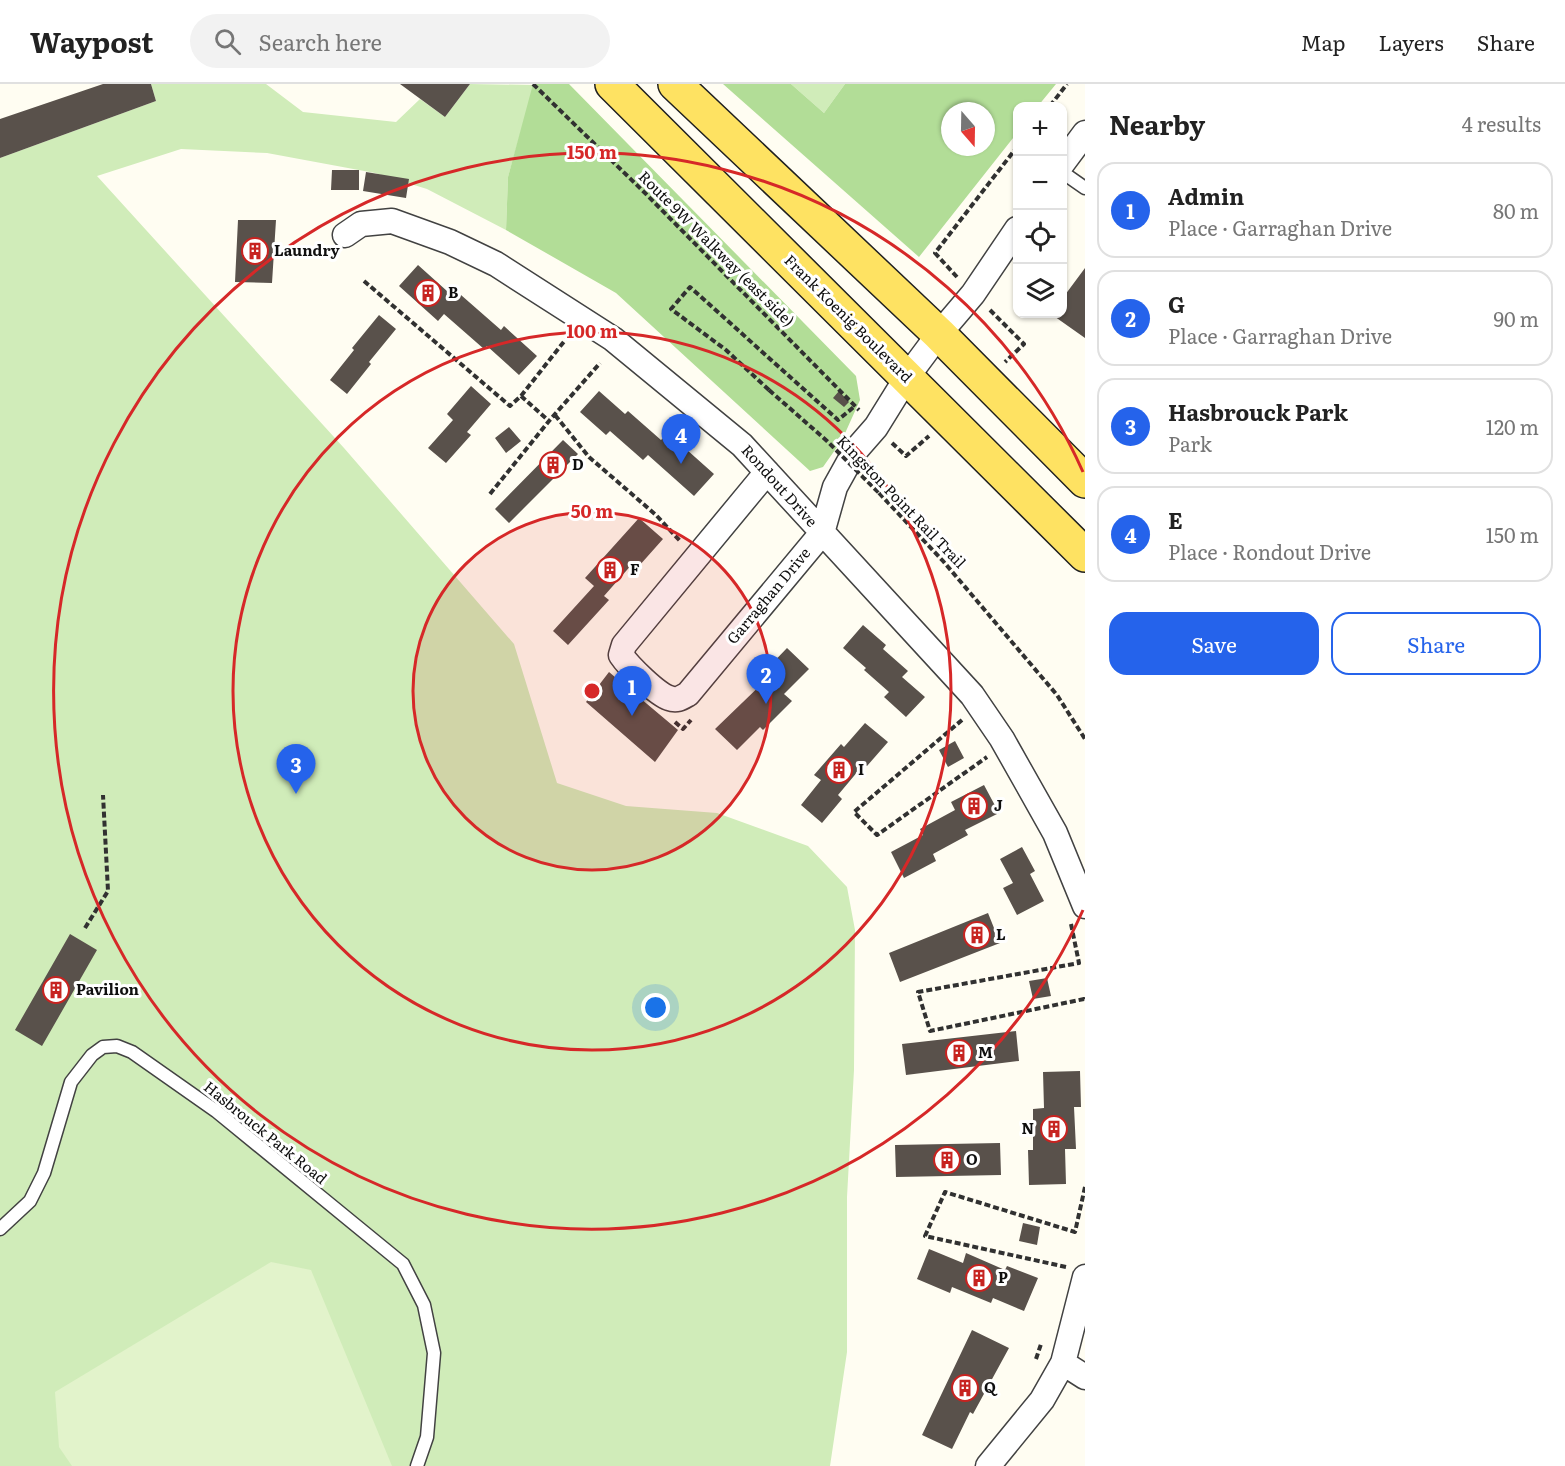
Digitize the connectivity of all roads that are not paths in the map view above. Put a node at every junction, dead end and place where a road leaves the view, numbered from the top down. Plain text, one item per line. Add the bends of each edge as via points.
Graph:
1 (612, 84) edge
2 (675, 84) edge
3 (1085, 133) edge
4 (1067, 157) edge
5 (1067, 175) edge
6 (1085, 188) edge
7 (345, 235) dead end
8 (1013, 235) edge
9 (939, 334) junction
10 (906, 377) junction
11 (767, 472) junction
12 (1085, 481) edge
13 (822, 533) junction
14 (1085, 555) edge
15 (1078, 914) edge
16 (0, 1229) edge
17 (1076, 1273) edge
18 (1063, 1363) junction
19 (1085, 1377) edge
20 (417, 1466) edge
21 (988, 1466) edge

1 - 10 main road, Frank Koenig Boulevard
2 - 9 main road
3 - 4 street
5 - 6 lane
7 - 11 street, Rondout Drive via 361,224 392,221 496,264 613,339 742,445
8 - 9 street, Garraghan Drive via 973,294
9 - 10 street, Garraghan Drive
9 - 12 main road
10 - 13 street, Garraghan Drive via 835,487
10 - 14 main road, Frank Koenig Boulevard
11 - 13 street, Rondout Drive
11 - 13 street, Garraghan Drive via 624,645 621,655 628,666 667,698 678,700 688,694
13 - 15 street, Rondout Drive via 972,695 1002,739 1055,833
16 - 20 lane, Hasbrouck Park Road via 30,1201 44,1173 71,1082 103,1047 117,1046 132,1052 216,1111 403,1264 424,1305 434,1353 427,1437
17 - 18 street
18 - 19 street
18 - 21 street via 1042,1400

